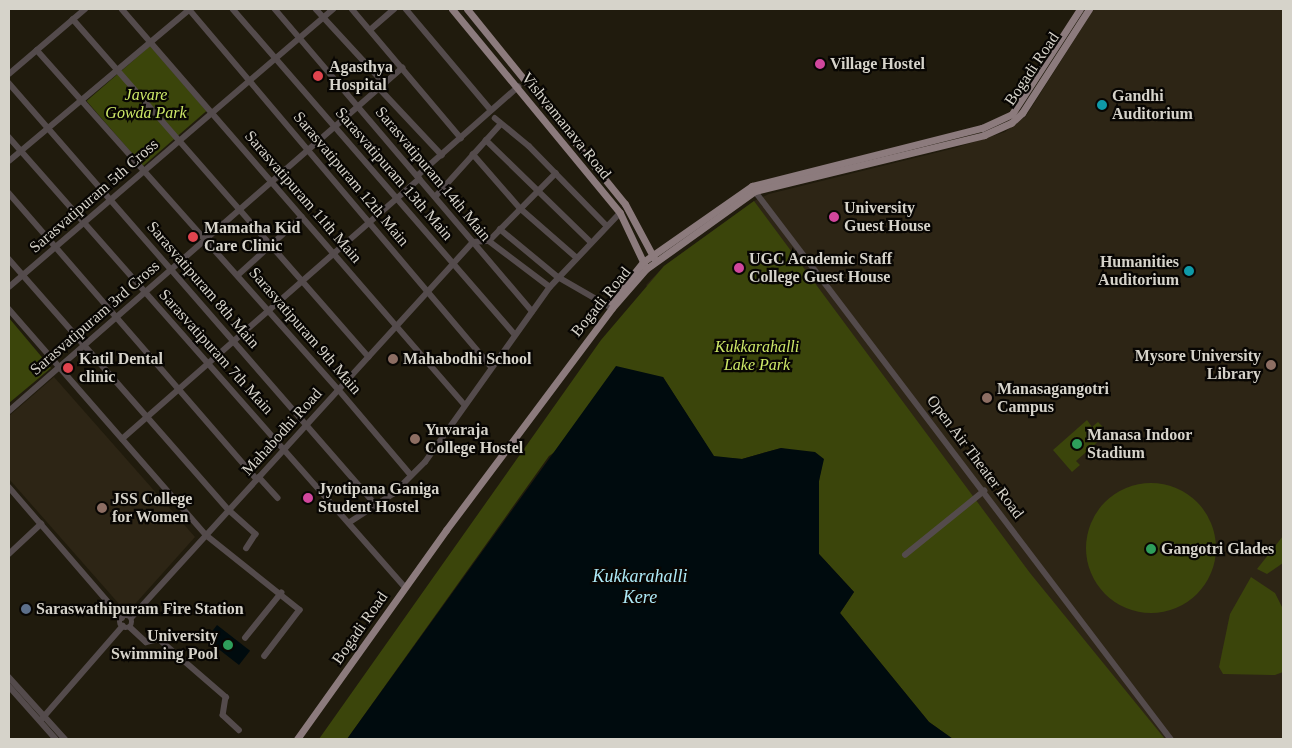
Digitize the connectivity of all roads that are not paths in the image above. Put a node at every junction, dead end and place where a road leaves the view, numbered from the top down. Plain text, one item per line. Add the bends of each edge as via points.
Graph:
1 (85, 9) edge
2 (122, 9) edge
3 (189, 9) edge
4 (233, 9) edge
5 (275, 9) edge
6 (316, 9) edge
7 (333, 9) edge
8 (352, 9) edge
9 (394, 9) edge
10 (406, 9) edge
11 (452, 9) edge
12 (467, 9) edge
13 (472, 9) edge
14 (1080, 9) edge
15 (1087, 9) edge
16 (323, 17) junction
17 (73, 19) junction
18 (476, 19) junction
19 (370, 30) junction
20 (299, 38) junction
21 (151, 42) junction
22 (37, 50) junction
23 (276, 58) junction
24 (402, 68) junction
25 (118, 70) junction
26 (9, 74) edge
27 (249, 80) junction
28 (9, 83) edge
29 (382, 86) junction
30 (518, 88) junction
31 (81, 101) junction
32 (358, 107) junction
33 (491, 110) junction
34 (212, 112) junction
35 (495, 118) dead end
36 (501, 124) junction
37 (335, 127) junction
38 (48, 128) junction
39 (9, 137) edge
40 (461, 138) junction
41 (486, 140) junction
42 (179, 141) junction
43 (308, 150) junction
44 (21, 151) junction
45 (473, 154) junction
46 (442, 155) junction
47 (9, 161) edge
48 (144, 171) junction
49 (556, 173) junction
50 (418, 178) junction
51 (272, 182) junction
52 (536, 191) junction
53 (755, 191) junction
54 (9, 193) edge
55 (435, 197) junction
56 (397, 198) junction
57 (110, 200) junction
58 (520, 208) junction
59 (240, 210) junction
60 (620, 213) junction
61 (302, 217) junction
62 (370, 222) junction
63 (82, 224) junction
64 (606, 225) junction
65 (500, 229) junction
66 (206, 239) junction
67 (488, 241) junction
68 (474, 242) junction
69 (591, 242) junction
70 (56, 247) junction
71 (272, 247) junction
72 (334, 254) junction
73 (576, 257) junction
74 (9, 259) edge
75 (655, 260) junction
76 (454, 263) junction
77 (644, 266) junction
78 (171, 270) junction
79 (23, 275) junction
80 (238, 275) junction
81 (558, 277) junction
82 (302, 281) junction
83 (9, 287) edge
84 (550, 287) junction
85 (144, 292) junction
86 (428, 292) junction
87 (610, 307) junction
88 (9, 309) edge
89 (269, 310) junction
90 (532, 311) junction
91 (116, 317) junction
92 (397, 326) junction
93 (515, 334) junction
94 (233, 341) junction
95 (83, 346) junction
96 (369, 357) junction
97 (208, 363) junction
98 (491, 366) junction
99 (59, 367) junction
100 (179, 389) junction
101 (339, 390) junction
102 (464, 404) junction
103 (9, 411) edge
104 (146, 418) junction
105 (308, 424) junction
106 (122, 439) junction
107 (284, 450) junction
108 (411, 475) junction
109 (258, 478) junction
110 (9, 487) edge
111 (984, 491) junction
112 (278, 498) dead end
113 (377, 506) junction
114 (229, 510) junction
115 (350, 522) junction
116 (41, 524) junction
117 (206, 535) junction
118 (247, 548) dead end
119 (9, 554) edge
120 (906, 555) dead end
121 (405, 587) junction
122 (281, 593) junction
123 (122, 618) junction
124 (131, 618) junction
125 (126, 627) junction
126 (245, 638) dead end
127 (265, 656) dead end
128 (9, 677) edge
129 (9, 686) edge
130 (42, 719) junction
131 (239, 730) dead end
132 (56, 739) edge
133 (65, 739) edge
134 (298, 739) edge
135 (1171, 739) edge

1 - 17 street
2 - 21 street, Sarasvatipuram 11th Main
3 - 21 street
3 - 27 street, Sarasvatipuram 12th Main
4 - 23 street, Sarasvatipuram 13th Main
5 - 20 street, Sarasvatipuram 14th Main
6 - 16 street
7 - 16 street, Sarasvatipuram 5th Cross
8 - 19 street
9 - 19 street
10 - 33 street
11 - 30 main road, Vishvamanava Road
12 - 18 main road, Vishvamanava Road
13 - 18 street
14 - 75 main road via 1012,114 982,128 752,186
15 - 53 main road, Bogadi Road via 1022,113 1011,123 984,135
16 - 20 street, Sarasvatipuram 5th Cross
16 - 29 street
17 - 22 street
17 - 25 street
18 - 75 main road, Vishvamanava Road via 625,204
19 - 24 street
20 - 23 street, Sarasvatipuram 5th Cross
20 - 32 street, Sarasvatipuram 14th Main
21 - 25 street
21 - 34 street, Sarasvatipuram 11th Main
22 - 26 street
22 - 31 street, Sarasvatipuram 9th Main
23 - 27 street, Sarasvatipuram 5th Cross
23 - 37 street, Sarasvatipuram 13th Main
24 - 29 street, Sarasvatipuram 3rd Cross
24 - 40 street
25 - 31 street
25 - 42 street
27 - 34 street, Sarasvatipuram 5th Cross
27 - 43 street, Sarasvatipuram 12th Main
28 - 38 street, Sarasvatipuram 8th Main
29 - 32 street, Sarasvatipuram 3rd Cross
29 - 46 street
30 - 33 street
30 - 60 main road, Vishvamanava Road
31 - 38 street
31 - 48 street, Sarasvatipuram 9th Main
32 - 37 street, Sarasvatipuram 3rd Cross
32 - 50 street, Sarasvatipuram 14th Main
33 - 40 street
34 - 42 street, Sarasvatipuram 5th Cross
34 - 51 street, Sarasvatipuram 11th Main
35 - 36 street
36 - 41 street
36 - 49 street
37 - 43 street, Sarasvatipuram 3rd Cross
37 - 56 street, Sarasvatipuram 13th Main
38 - 44 street
38 - 57 street, Sarasvatipuram 8th Main
39 - 44 street, Sarasvatipuram 7th Main
40 - 46 street
41 - 45 street
41 - 52 street
42 - 48 street, Sarasvatipuram 5th Cross
42 - 59 street
43 - 51 street, Sarasvatipuram 3rd Cross
43 - 62 street, Sarasvatipuram 12th Main
44 - 47 street
44 - 63 street, Sarasvatipuram 7th Main
45 - 55 street
45 - 58 street
46 - 50 street
48 - 57 street, Sarasvatipuram 5th Cross
48 - 66 street, Sarasvatipuram 9th Main
49 - 52 street
49 - 64 street
50 - 55 street, Sarasvatipuram 14th Main
50 - 56 street
51 - 59 street, Sarasvatipuram 3rd Cross
51 - 61 street, Sarasvatipuram 11th Main
52 - 58 street
52 - 69 street
53 - 75 main road, Bogadi Road
53 - 111 street, Open Air Theater Road
54 - 70 street
55 - 68 street, Sarasvatipuram 14th Main
56 - 62 street
56 - 76 street, Sarasvatipuram 13th Main
57 - 63 street, Sarasvatipuram 5th Cross
57 - 78 street, Sarasvatipuram 8th Main
58 - 65 street
58 - 73 street
59 - 66 street, Sarasvatipuram 3rd Cross
59 - 71 street
60 - 64 street
60 - 77 main road, Vishvamanava Road
61 - 71 street
61 - 72 street, Sarasvatipuram 11th Main
62 - 72 street
62 - 86 street, Sarasvatipuram 12th Main
63 - 70 street, Sarasvatipuram 5th Cross
63 - 85 street, Sarasvatipuram 7th Main
64 - 69 street
65 - 67 street
65 - 81 street
66 - 78 street, Sarasvatipuram 3rd Cross
66 - 80 street, Sarasvatipuram 9th Main
67 - 68 street
67 - 84 street
68 - 76 street, Mahabodhi Road
68 - 90 street, Sarasvatipuram 14th Main
69 - 73 street
70 - 79 street, Sarasvatipuram 5th Cross
70 - 91 street
71 - 80 street
71 - 82 street
72 - 82 street
72 - 92 street, Sarasvatipuram 11th Main
73 - 81 street
74 - 79 street
75 - 77 main road, Bogadi Road
76 - 86 street, Mahabodhi Road
76 - 93 street, Sarasvatipuram 13th Main
77 - 87 main road, Bogadi Road
78 - 85 street, Sarasvatipuram 3rd Cross
78 - 94 street, Sarasvatipuram 8th Main
79 - 83 street, Sarasvatipuram 5th Cross
79 - 95 street
80 - 89 street, Sarasvatipuram 9th Main
81 - 84 street
81 - 87 street
82 - 89 street
82 - 96 street
84 - 90 street
85 - 91 street, Sarasvatipuram 3rd Cross
85 - 97 street, Sarasvatipuram 7th Main
86 - 92 street, Mahabodhi Road
86 - 98 street, Sarasvatipuram 12th Main
87 - 121 main road, Bogadi Road
88 - 99 street
89 - 94 street
89 - 101 street, Sarasvatipuram 9th Main
90 - 93 street
91 - 95 street, Sarasvatipuram 3rd Cross
91 - 100 street
92 - 96 street, Mahabodhi Road
92 - 102 street, Sarasvatipuram 11th Main
93 - 98 street
94 - 97 street
94 - 105 street, Sarasvatipuram 8th Main
95 - 99 street, Sarasvatipuram 3rd Cross
95 - 104 street
96 - 101 street, Mahabodhi Road
97 - 100 street
97 - 107 street, Sarasvatipuram 7th Main
98 - 102 street
99 - 103 street, Sarasvatipuram 3rd Cross
99 - 106 street
100 - 104 street
100 - 109 street
101 - 105 street, Mahabodhi Road
101 - 108 street, Sarasvatipuram 9th Main
102 - 108 street via 425,462
104 - 106 street
104 - 114 street
105 - 107 street, Mahabodhi Road
105 - 113 street, Sarasvatipuram 8th Main
106 - 117 street
107 - 109 street, Mahabodhi Road
107 - 115 street, Sarasvatipuram 7th Main
108 - 113 street
109 - 112 street
109 - 114 street, Mahabodhi Road
110 - 116 street
111 - 120 street
111 - 135 street, Open Air Theater Road
113 - 115 street
114 - 117 street, Mahabodhi Road
114 - 118 street via 257,536
115 - 121 street, Sarasvatipuram 7th Main
116 - 119 street
116 - 123 street
117 - 122 street
117 - 124 street, Mahabodhi Road
121 - 134 main road, Bogadi Road
122 - 126 street
122 - 127 street via 300,610
123 - 124 street
123 - 125 street
124 - 125 street
125 - 130 street
125 - 131 street via 146,642 159,639 226,697 223,715
128 - 130 street
129 - 130 street
130 - 132 street
130 - 133 street

